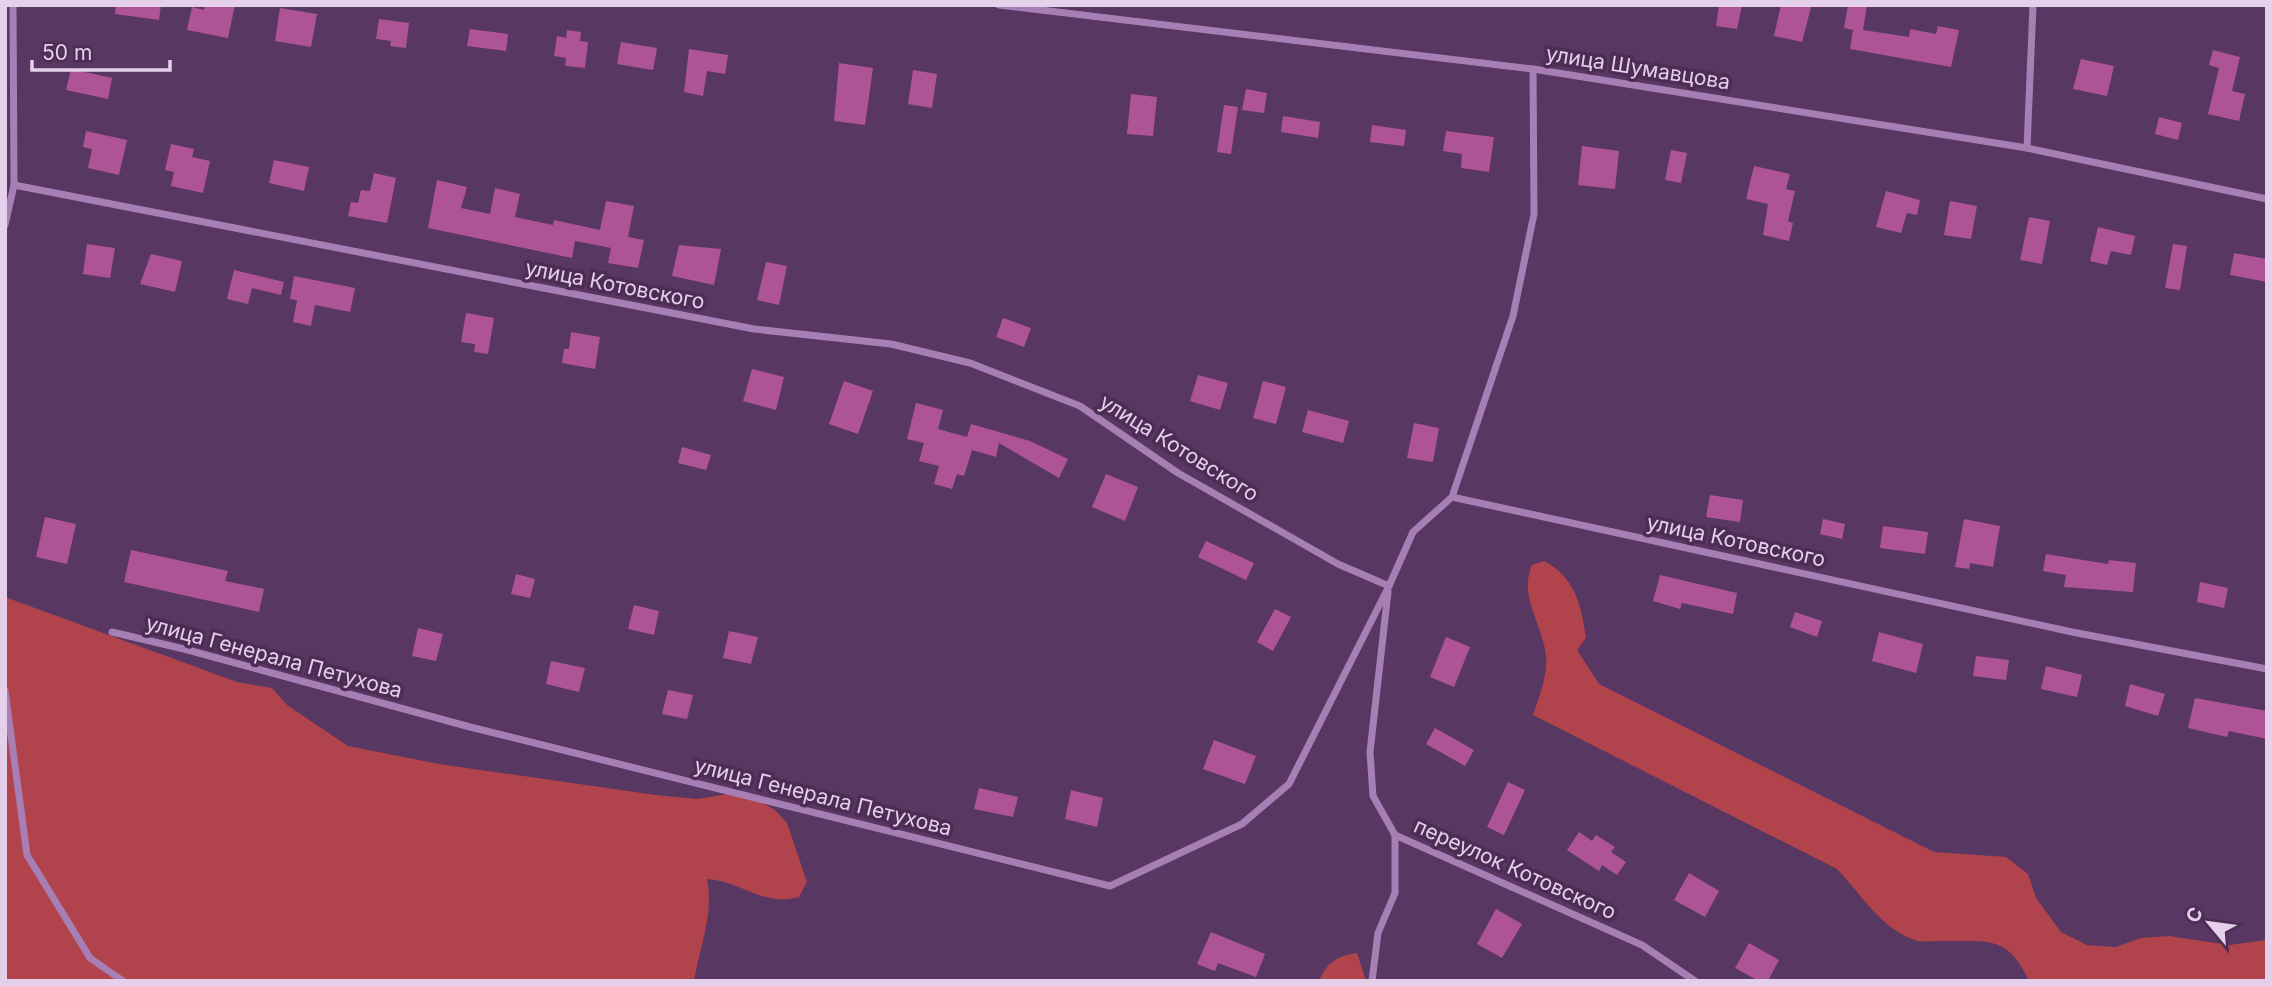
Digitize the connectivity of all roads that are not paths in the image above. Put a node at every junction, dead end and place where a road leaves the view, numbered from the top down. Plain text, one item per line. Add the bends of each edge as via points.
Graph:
1 (13, 5) edge
2 (999, 5) edge
3 (2033, 5) edge
4 (1533, 69) junction
5 (2027, 148) junction
6 (14, 185) junction
7 (2267, 200) edge
8 (5, 225) edge
9 (1452, 497) junction
10 (1389, 586) junction
11 (112, 632) dead end
12 (2267, 669) edge
13 (5, 691) edge
14 (1395, 835) junction
15 (123, 981) edge
16 (1372, 981) edge
17 (1695, 981) edge

1 - 6 street
2 - 4 street, улица Шумавцова
3 - 5 street
4 - 5 street, улица Шумавцова
4 - 9 street via 1534,214 1513,316
5 - 7 street, улица Шумавцова
6 - 8 street
6 - 10 street, улица Котовского via 754,329 891,344 970,363 1080,406 1178,473 1338,564
9 - 10 street via 1412,531
9 - 12 street, улица Котовского via 2059,629
10 - 11 street, улица Генерала Петухова via 1289,784 1242,824 1110,886 470,727
10 - 14 street, переулок Котовского via 1370,752 1373,796
13 - 15 street via 27,855 90,958
14 - 16 street via 1395,893 1378,933
14 - 17 street, переулок Котовского via 1642,945

